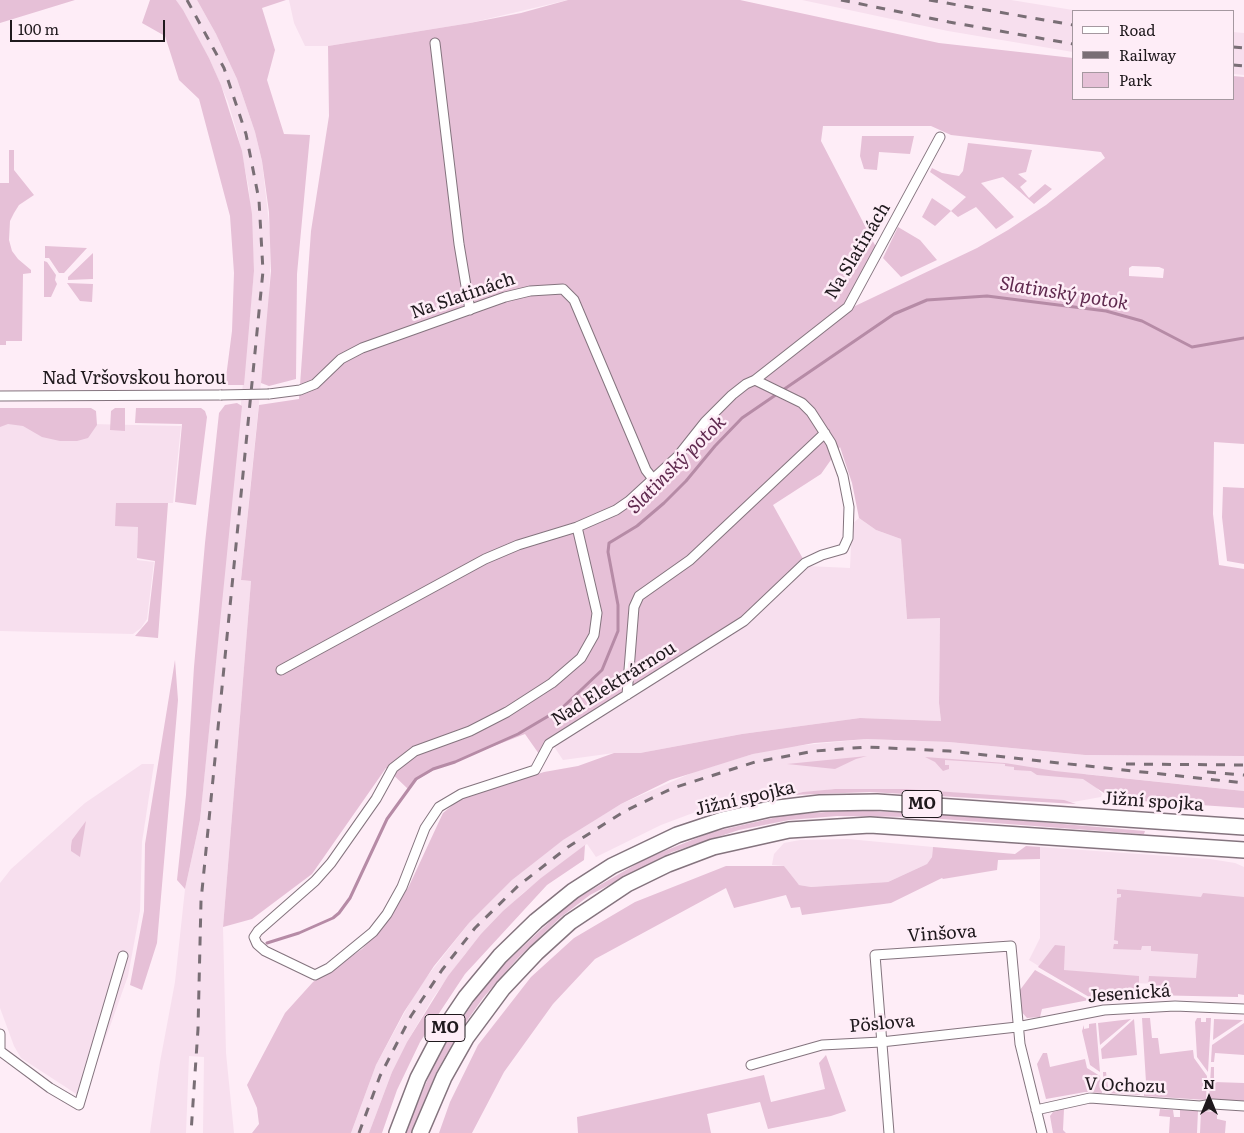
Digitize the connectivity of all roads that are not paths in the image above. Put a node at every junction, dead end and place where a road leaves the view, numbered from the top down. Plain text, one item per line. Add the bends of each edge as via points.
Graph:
1 (436, 43) dead end
2 (940, 137) dead end
3 (470, 310) junction
4 (756, 380) junction
5 (269, 394) joint
6 (0, 396) edge
7 (825, 433) junction
8 (653, 479) junction
9 (577, 528) junction
10 (281, 670) dead end
11 (627, 695) junction
12 (1244, 827) edge
13 (1244, 850) edge
14 (254, 937) junction
15 (251, 950) dead end
16 (123, 956) dead end
17 (1244, 1009) edge
18 (1017, 1027) junction
19 (0, 1034) edge
20 (881, 1042) junction
21 (0, 1050) edge
22 (751, 1065) dead end
23 (1244, 1106) edge
24 (1036, 1110) junction
25 (397, 1133) edge
26 (420, 1133) edge
27 (889, 1133) edge
28 (1042, 1133) edge

1 - 3 street via 459,244
2 - 4 street, Na Slatinách via 848,307
3 - 5 street, Na Slatinách via 362,348 341,359 315,384 300,390
3 - 8 street, Na Slatinách via 530,291 563,289 574,300 646,470
4 - 7 street via 807,408
4 - 8 street, Na Slatinách via 746,384 725,402 678,456
5 - 6 street, Nad Vršovskou horou, bridge
7 - 11 street via 685,564 639,596 634,608
7 - 11 street, Nad Elektrárnou via 844,476 849,507 848,538 843,550 805,563 744,621
8 - 9 street, Na Slatinách via 616,510
9 - 10 street, Na Slatinách via 518,545 485,559
9 - 14 street, Nad Elektrárnou via 597,614 594,635 581,658 552,683 507,712 470,731 414,751 402,760 393,768 376,799 331,862
11 - 14 street, Nad Elektrárnou via 549,744 535,770 461,794 438,807 425,828 402,887 387,914 373,932 330,968 315,975 269,954
12 - 25 highway, Jižní spojka / MO via 877,802 820,803 770,809 677,835 612,866 572,891 500,956 441,1034 418,1078
13 - 26 highway, MO via 870,825 789,830 713,847 668,864 621,888 570,922 536,953 498,994 466,1038 444,1077
14 - 15 street, Nad Elektrárnou
16 - 21 street via 79,1105 50,1088
17 - 18 street, Jesenická via 1193,1006 1138,1008 1077,1014
18 - 20 street, Pöslova
18 - 20 street, Vinšova via 1011,946 875,955
18 - 24 street
19 - 21 street
20 - 22 street, Pöslova via 822,1045
20 - 27 street
23 - 24 street, V Ochozu via 1090,1098
24 - 28 street

